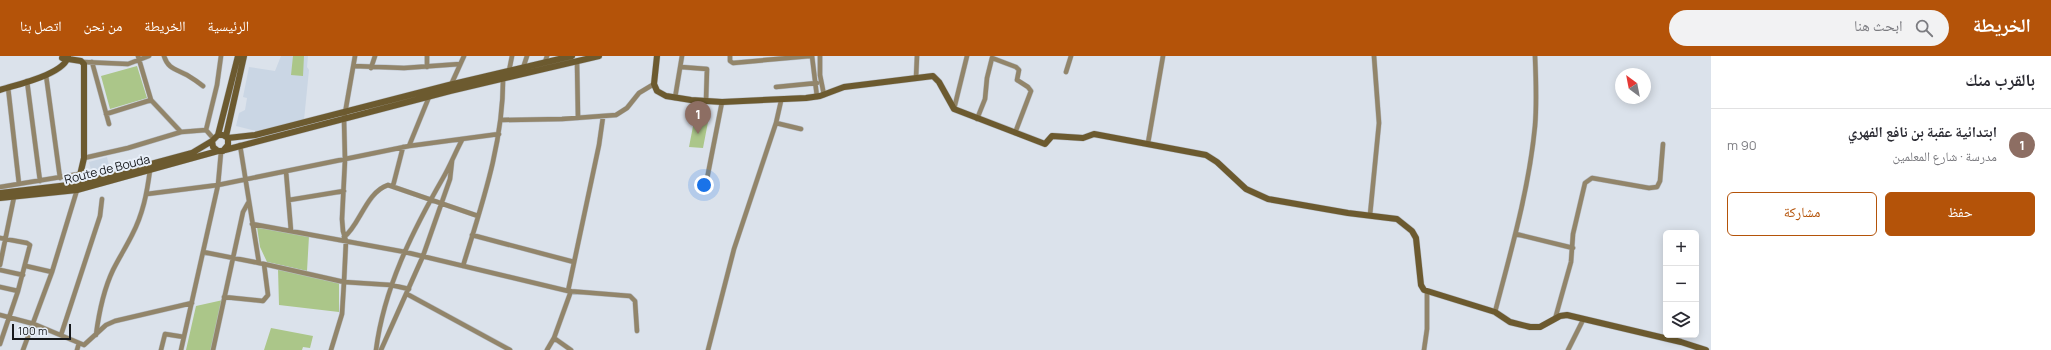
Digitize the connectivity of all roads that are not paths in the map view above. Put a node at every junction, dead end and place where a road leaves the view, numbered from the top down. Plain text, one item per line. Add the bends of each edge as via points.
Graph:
1 (104, 56) edge
2 (148, 56) edge
3 (164, 56) edge
4 (222, 56) edge
5 (238, 56) edge
6 (244, 56) edge
7 (355, 56) edge
8 (375, 56) edge
9 (427, 56) edge
10 (464, 56) edge
11 (512, 56) edge
12 (527, 56) edge
13 (572, 56) edge
14 (599, 56) edge
15 (657, 56) edge
16 (682, 56) edge
17 (730, 56) edge
18 (749, 56) edge
19 (811, 56) edge
20 (820, 56) edge
21 (916, 56) edge
22 (966, 56) edge
23 (1071, 56) edge
24 (1163, 56) edge
25 (1374, 56) edge
26 (1535, 56) edge
27 (65, 57) edge
28 (138, 57) edge
29 (546, 59) edge
30 (577, 61) junction
31 (83, 62) junction
32 (92, 62) junction
33 (103, 62) junction
34 (749, 62) junction
35 (460, 64) junction
36 (354, 66) junction
37 (427, 67) junction
38 (681, 67) junction
39 (371, 68) junction
40 (522, 68) junction
41 (1066, 72) dead end
42 (505, 74) junction
43 (46, 75) junction
44 (916, 78) junction
45 (28, 81) junction
46 (816, 83) junction
47 (654, 84) junction
48 (203, 86) dead end
49 (8, 87) junction
50 (776, 87) dead end
51 (450, 88) junction
52 (0, 90) edge
53 (820, 96) junction
54 (429, 97) junction
55 (675, 98) junction
56 (151, 100) junction
57 (706, 101) junction
58 (781, 101) junction
59 (722, 102) junction
60 (954, 109) junction
61 (345, 112) junction
62 (106, 114) junction
63 (603, 117) junction
64 (578, 118) junction
65 (344, 119) junction
66 (977, 119) junction
67 (501, 120) junction
68 (776, 123) junction
69 (109, 124) dead end
70 (801, 129) dead end
71 (206, 130) junction
72 (181, 132) junction
73 (499, 134) junction
74 (1015, 134) junction
75 (227, 137) junction
76 (214, 138) junction
77 (462, 140) junction
78 (1148, 143) junction
79 (1663, 144) dead end
80 (240, 146) junction
81 (409, 146) junction
82 (403, 147) junction
83 (221, 151) junction
84 (84, 158) junction
85 (452, 159) junction
86 (345, 160) junction
87 (150, 170) junction
88 (286, 170) junction
89 (79, 174) junction
90 (60, 178) junction
91 (246, 180) junction
92 (40, 181) junction
93 (19, 184) junction
94 (218, 185) junction
95 (393, 186) junction
96 (0, 187) edge
97 (77, 187) junction
98 (706, 189) dead end
99 (344, 191) junction
100 (0, 193) edge
101 (147, 194) junction
102 (14, 197) junction
103 (0, 198) edge
104 (102, 198) dead end
105 (288, 200) junction
106 (429, 200) junction
107 (248, 203) junction
108 (442, 204) junction
109 (1370, 215) junction
110 (478, 216) junction
111 (252, 224) junction
112 (291, 231) junction
113 (1516, 234) junction
114 (472, 235) junction
115 (0, 238) edge
116 (6, 238) junction
117 (345, 239) junction
118 (1573, 248) junction
119 (204, 252) junction
120 (405, 252) junction
121 (423, 256) junction
122 (233, 258) junction
123 (574, 262) junction
124 (261, 263) junction
125 (0, 266) edge
126 (26, 266) junction
127 (463, 266) junction
128 (0, 270) edge
129 (52, 272) junction
130 (23, 275) junction
131 (344, 282) junction
132 (391, 285) junction
133 (0, 287) edge
134 (18, 291) junction
135 (570, 291) junction
136 (408, 292) junction
137 (1427, 292) junction
138 (224, 298) junction
139 (192, 303) junction
140 (1495, 312) junction
141 (0, 315) edge
142 (9, 317) junction
143 (1555, 319) junction
144 (1583, 320) junction
145 (34, 324) junction
146 (637, 330) dead end
147 (61, 335) junction
148 (96, 335) junction
149 (184, 337) junction
150 (554, 338) junction
151 (79, 343) junction
152 (0, 344) edge
153 (23, 350) edge
154 (77, 350) edge
155 (161, 350) edge
156 (181, 350) edge
157 (213, 350) edge
158 (331, 350) edge
159 (376, 350) edge
160 (382, 350) edge
161 (510, 350) edge
162 (547, 350) edge
163 (571, 350) edge
164 (708, 350) edge
165 (1424, 350) edge
166 (1568, 350) edge
167 (1706, 350) edge

1 - 33 street
2 - 28 street
3 - 48 street via 172,69
4 - 71 street
5 - 76 street
6 - 75 street
7 - 36 street
8 - 39 street
9 - 37 street
10 - 35 street
11 - 42 street
12 - 40 street
13 - 29 street
14 - 30 street
15 - 47 street
16 - 38 street
17 - 34 street via 732,62
18 - 34 street
19 - 34 street
19 - 46 street
20 - 53 street
21 - 44 street
22 - 60 street
23 - 41 street
24 - 78 street
25 - 109 street via 1379,123
26 - 113 street via 1535,126
27 - 31 street
27 - 43 street via 54,71
28 - 33 street via 128,64
28 - 56 street
29 - 40 street
30 - 42 street
30 - 64 street
31 - 32 street
31 - 84 street
32 - 33 street
32 - 62 street
35 - 37 street
35 - 51 street
36 - 39 street
36 - 61 street
37 - 39 street
38 - 55 street
38 - 57 street via 707,69
40 - 42 street
42 - 51 street
42 - 67 street
43 - 45 street
43 - 90 street
44 - 53 street via 844,87
44 - 60 street via 935,77
45 - 49 street
45 - 92 street
46 - 50 street
46 - 53 street
47 - 55 street via 659,93
47 - 63 street via 636,96 624,111
49 - 52 street
49 - 93 street
51 - 54 street, Route de Bouda
51 - 61 street
53 - 58 street
54 - 65 street, Route de Bouda
54 - 81 street
55 - 57 street
56 - 62 street
56 - 72 street
57 - 59 street
58 - 59 street
58 - 68 street
59 - 98 street
60 - 66 street
61 - 65 street
61 - 75 street via 255,135
62 - 69 street
63 - 64 street
63 - 123 street
64 - 67 street
65 - 80 street, Route de Bouda
65 - 86 street
66 - 74 street
66 - 74 street via 985,99 992,58 1016,66 1016,80 1031,91
67 - 73 street
68 - 70 street
68 - 164 street via 734,248
71 - 72 street
71 - 76 street
72 - 84 street
73 - 77 street
73 - 110 street
74 - 78 street via 1045,144 1052,136 1083,138 1094,134
75 - 76 street
75 - 83 street via 228,145
76 - 83 street via 213,147
76 - 97 street, Route de Bouda via 192,152
77 - 81 street
77 - 85 street
78 - 109 street via 1212,158 1246,189 1268,199
79 - 118 street via 1660,181 1657,187 1649,188 1592,178 1586,181 1573,234
80 - 83 street, Route de Bouda
80 - 91 street
81 - 82 street
82 - 86 street
82 - 95 street
83 - 87 street, Route de Bouda
83 - 94 street
84 - 89 street
85 - 106 street
85 - 108 street via 450,179
86 - 88 street
86 - 99 street
87 - 97 street, Route de Bouda
87 - 101 street
88 - 91 street
88 - 105 street
89 - 90 street
89 - 97 street
90 - 92 street
91 - 94 street
91 - 107 street
92 - 93 street
93 - 96 street
94 - 101 street
94 - 119 street
95 - 106 street
95 - 117 street via 384,186 367,203
97 - 100 street, Route de Bouda
97 - 102 street, Route de Bouda
97 - 129 street
99 - 105 street
99 - 117 street via 342,224
101 - 148 street via 140,219 113,269 106,288 99,309
102 - 103 street, Route de Bouda
102 - 116 street
104 - 147 street via 100,216
105 - 112 street
106 - 108 street
106 - 120 street
107 - 111 street
107 - 122 street via 243,212
108 - 110 street
108 - 121 street
109 - 137 street via 1392,217 1412,231 1418,244 1421,285
110 - 114 street
111 - 112 street
111 - 124 street
112 - 117 street
113 - 118 street
113 - 140 street
114 - 123 street
114 - 127 street
115 - 116 street
116 - 125 street
116 - 126 street via 28,244
117 - 120 street
117 - 131 street
118 - 143 street
119 - 122 street
119 - 139 street
120 - 121 street
120 - 132 street
121 - 127 street
121 - 136 street
122 - 124 street
122 - 138 street
123 - 135 street
124 - 131 street
124 - 138 street via 268,292 265,300
126 - 129 street
126 - 130 street
127 - 135 street
128 - 130 street
129 - 145 street
130 - 134 street
131 - 132 street
131 - 158 street via 342,314
132 - 136 street
132 - 159 street via 384,306
133 - 134 street
134 - 142 street
135 - 146 street via 633,297
135 - 150 street
136 - 160 street
136 - 161 street
137 - 140 street
137 - 165 street
138 - 157 street
139 - 148 street via 115,320
139 - 149 street
140 - 143 street via 1510,322 1530,327 1540,327
141 - 142 street
142 - 145 street
142 - 152 street
143 - 144 street via 1567,315
144 - 166 street
144 - 167 street
145 - 147 street
145 - 153 street
147 - 151 street
148 - 151 street via 86,344
149 - 155 street via 165,334
149 - 156 street
150 - 162 street
150 - 163 street
151 - 154 street

